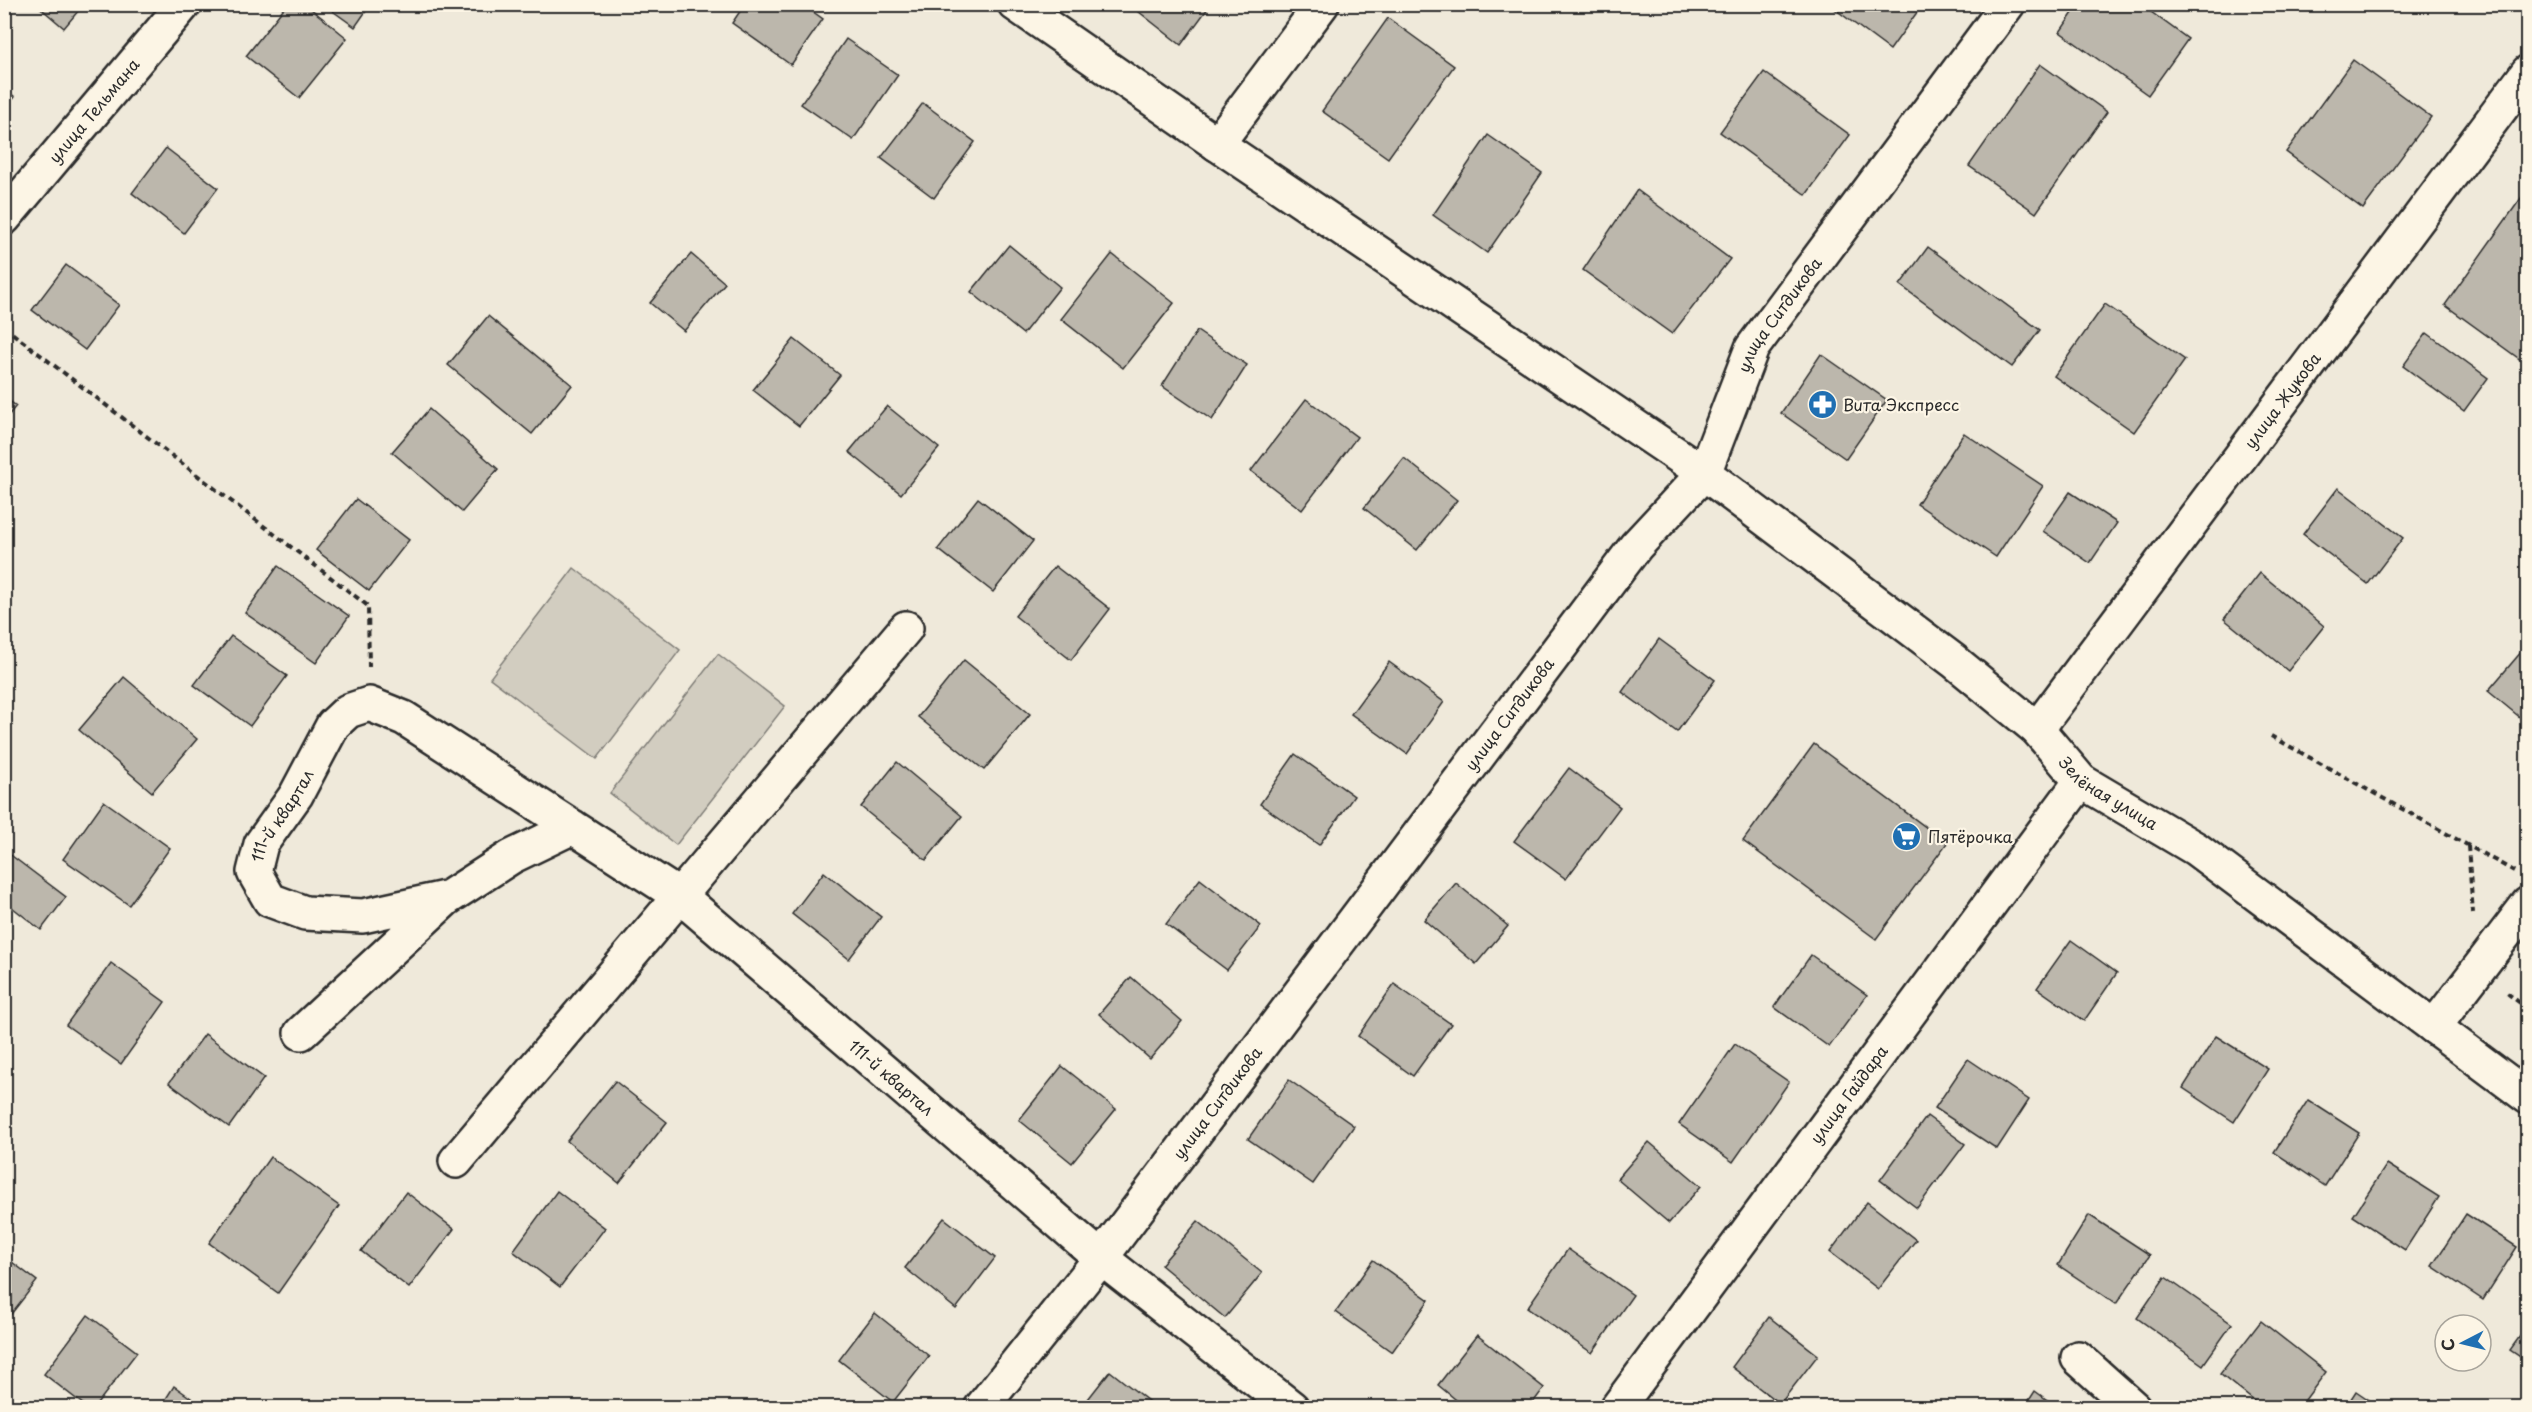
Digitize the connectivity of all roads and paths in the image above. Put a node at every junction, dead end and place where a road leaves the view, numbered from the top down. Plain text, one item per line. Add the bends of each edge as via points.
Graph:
1 (184, 4) edge
2 (1015, 4) edge
3 (1322, 4) edge
4 (2008, 4) edge
5 (2528, 72) edge
6 (1217, 144) junction
7 (4, 218) edge
8 (4, 327) edge
9 (1704, 473) junction
10 (906, 628) dead end
11 (369, 704) junction
12 (2037, 729) junction
13 (2271, 736) dead end
14 (2081, 781) junction
15 (573, 826) junction
16 (2468, 846) junction
17 (2518, 873) dead end
18 (449, 897) junction
19 (681, 897) junction
20 (2528, 904) edge
21 (2473, 914) dead end
22 (2434, 1028) junction
23 (301, 1033) dead end
24 (2528, 1097) edge
25 (456, 1161) dead end
26 (1101, 1258) junction
27 (2078, 1358) dead end
28 (981, 1407) edge
29 (1293, 1407) edge
30 (1617, 1407) edge
31 (2134, 1407) edge

1 - 7 street, улица Тельмана
2 - 6 street, Зелёная улица
3 - 6 street
4 - 9 street, улица Ситдикова via 1752,348
5 - 12 street, улица Жукова
6 - 9 street, Зелёная улица
8 - 11 path via 368,606
9 - 12 street, Зелёная улица via 1954,661
9 - 26 street, улица Ситдикова via 1636,546
10 - 19 street
11 - 15 street, 111-й квартал via 404,718
11 - 18 street, 111-й квартал via 348,711 333,725 296,795 261,844 254,872 270,900 305,913 363,916
12 - 14 street, Зелёная улица
13 - 16 path
14 - 22 street, Зелёная улица via 2196,849
14 - 30 street, улица Гайдара
15 - 18 street, 111-й квартал via 511,857
15 - 19 street, 111-й квартал
16 - 17 path
16 - 21 path
18 - 23 street
19 - 25 street
19 - 26 street, 111-й квартал
20 - 22 street
22 - 24 street, Зелёная улица
26 - 28 street, улица Ситдикова
26 - 29 street, 111-й квартал
27 - 31 street

